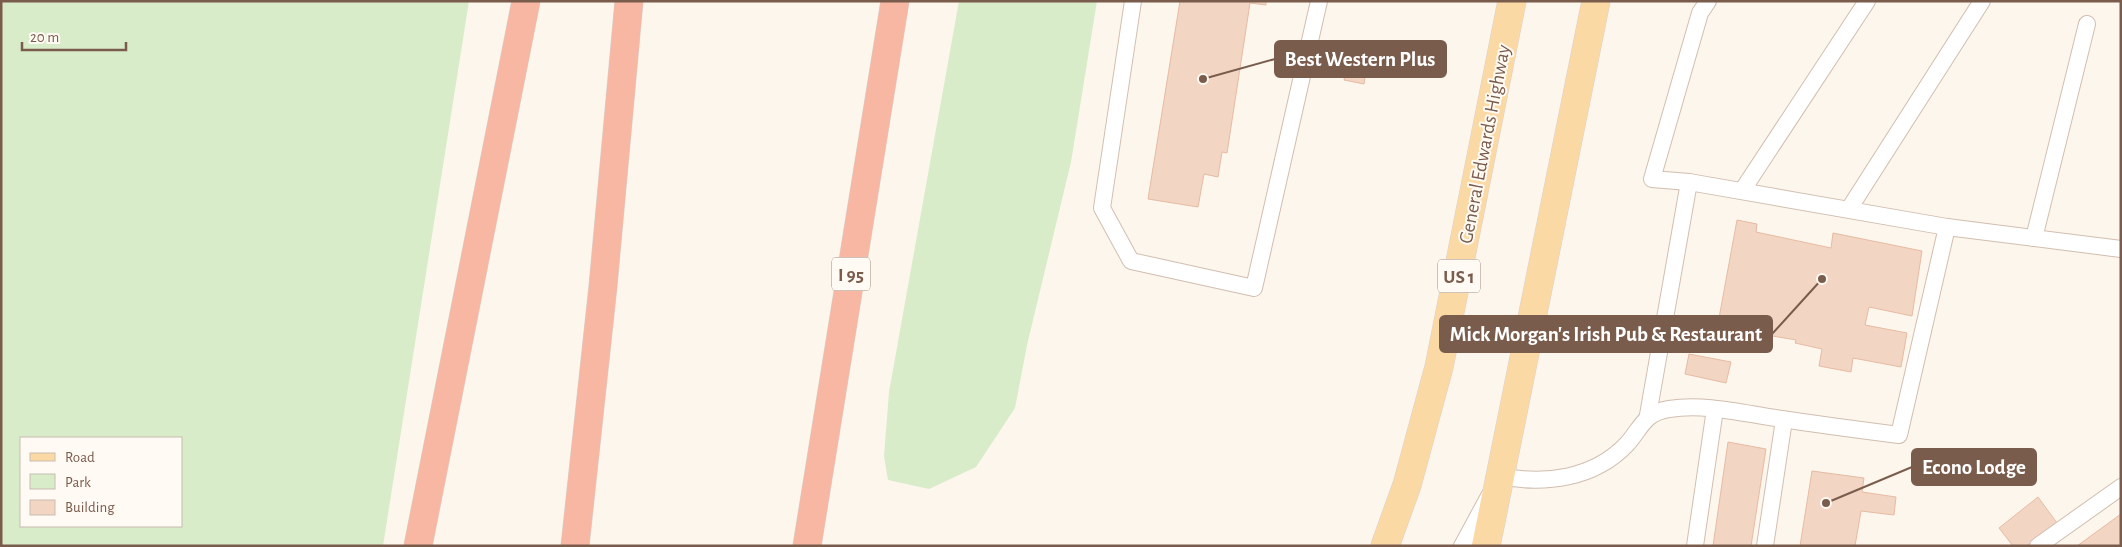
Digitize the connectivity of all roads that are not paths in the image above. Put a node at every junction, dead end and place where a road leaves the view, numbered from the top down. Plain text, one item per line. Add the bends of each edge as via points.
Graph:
1 (526, 1) edge
2 (628, 1) edge
3 (895, 1) edge
4 (1133, 1) edge
5 (1320, 1) edge
6 (1512, 1) edge
7 (1596, 1) edge
8 (1708, 1) edge
9 (1867, 1) edge
10 (1982, 1) edge
11 (2087, 24) dead end
12 (1688, 182) junction
13 (1742, 191) junction
14 (1849, 209) junction
15 (1947, 227) junction
16 (2034, 238) junction
17 (2121, 249) edge
18 (1715, 408) junction
19 (1648, 415) junction
20 (1784, 420) junction
21 (1500, 476) junction
22 (2121, 487) edge
23 (418, 546) edge
24 (575, 546) edge
25 (807, 546) edge
26 (1385, 546) edge
27 (1462, 546) edge
28 (1486, 546) edge
29 (1695, 546) edge
30 (1765, 546) edge
31 (2038, 546) edge

1 - 23 highway
2 - 24 highway via 604,277
3 - 25 highway, I 95
4 - 5 lane via 1102,208 1132,260 1254,288
6 - 26 main road, General Edwards Highway / US 1 via 1439,367 1407,484
7 - 21 main road
8 - 12 lane via 1700,13 1652,179
9 - 13 lane
10 - 14 lane
11 - 16 lane
12 - 13 lane
12 - 19 lane
13 - 14 lane
14 - 15 lane
15 - 16 lane
15 - 20 lane via 1899,436
16 - 17 lane
18 - 19 lane via 1682,407
18 - 20 lane
18 - 29 lane
19 - 21 lane via 1626,445 1596,466 1577,474 1542,482
20 - 30 lane
21 - 27 lane
21 - 28 main road
22 - 31 lane

